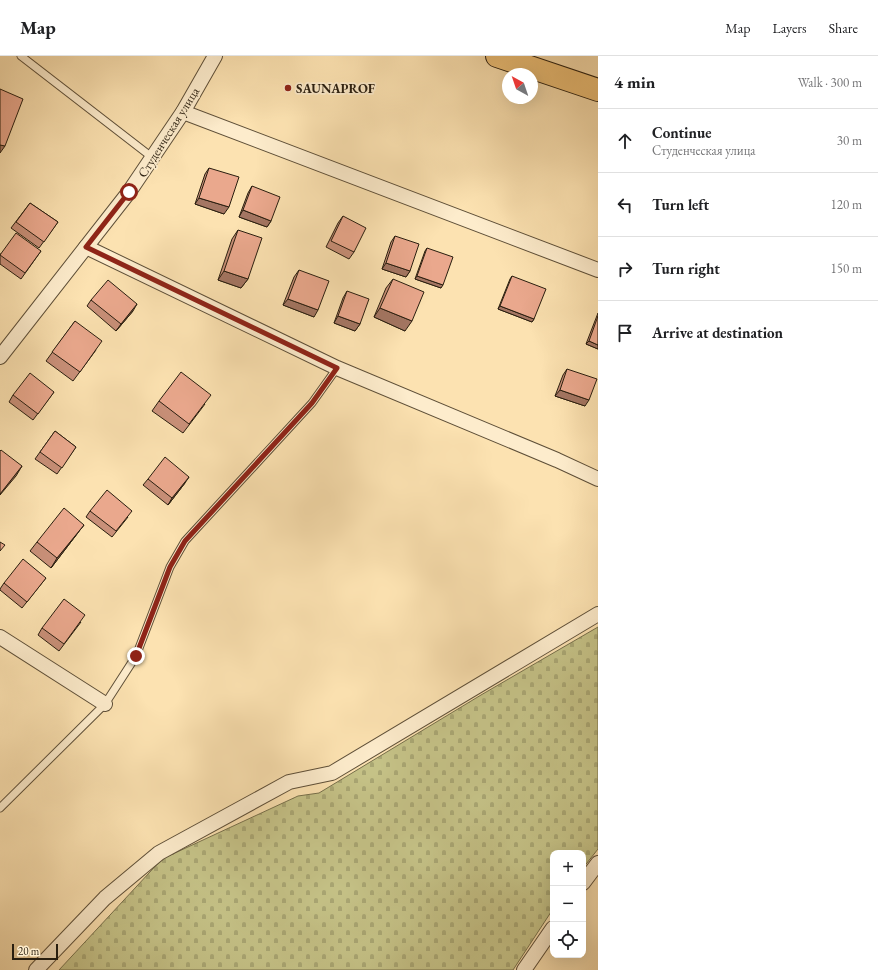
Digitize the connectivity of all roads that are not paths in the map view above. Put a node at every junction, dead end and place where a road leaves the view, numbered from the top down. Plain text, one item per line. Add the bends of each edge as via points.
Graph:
1 (21, 56) edge
2 (215, 56) edge
3 (497, 56) edge
4 (598, 90) edge
5 (183, 112) junction
6 (153, 158) junction
7 (86, 247) junction
8 (598, 270) edge
9 (0, 357) edge
10 (337, 368) junction
11 (598, 479) edge
12 (598, 614) edge
13 (0, 637) edge
14 (105, 704) junction
15 (0, 808) edge
16 (598, 863) edge
17 (586, 879) edge
18 (550, 932) edge
19 (36, 970) edge
20 (524, 970) edge

1 - 6 lane
2 - 5 street, Студенческая улица
3 - 4 highway
5 - 6 street, Студенческая улица
5 - 8 street
6 - 7 street, Студенческая улица
7 - 9 street, Студенческая улица
7 - 10 street
10 - 11 street
10 - 14 lane via 312,403 185,541 170,567 136,656
12 - 19 street via 332,773 289,782 159,853 105,898
13 - 14 street
14 - 15 lane
16 - 17 street
18 - 20 street

